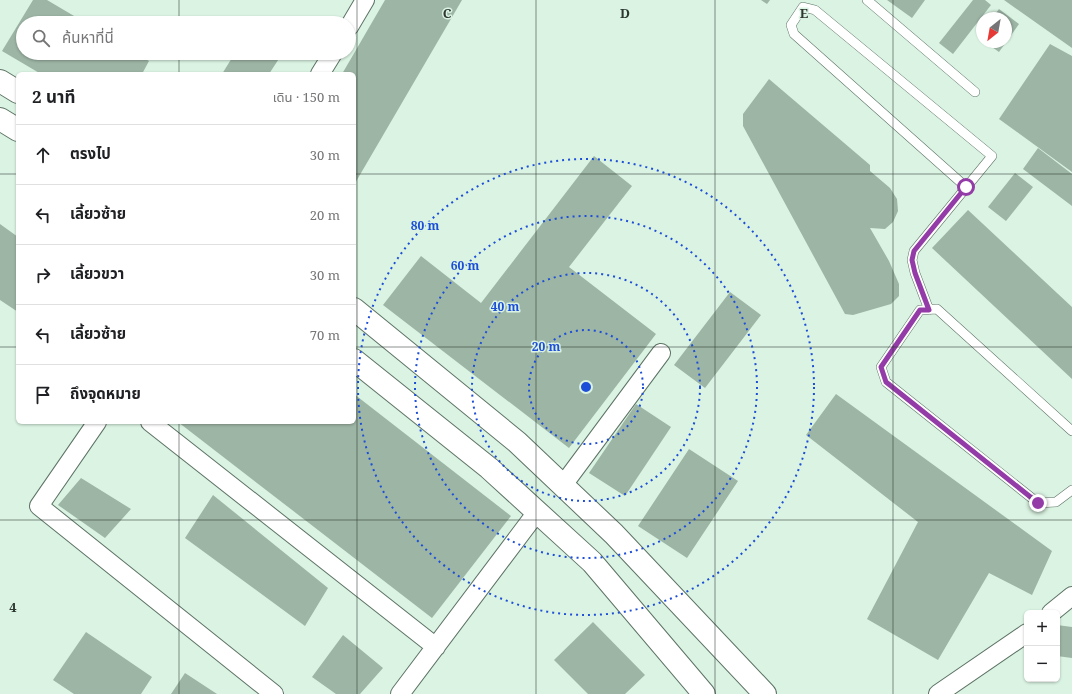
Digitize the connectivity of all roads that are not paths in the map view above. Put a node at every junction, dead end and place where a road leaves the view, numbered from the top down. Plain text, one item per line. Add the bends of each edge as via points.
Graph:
1 (365, 0) edge
2 (867, 0) edge
3 (356, 16) edge
4 (329, 60) edge
5 (321, 72) edge
6 (0, 81) edge
7 (16, 91) edge
8 (975, 92) dead end
9 (0, 119) edge
10 (16, 129) edge
11 (966, 187) junction
12 (929, 310) junction
13 (356, 311) edge
14 (661, 353) dead end
15 (356, 362) edge
16 (96, 424) edge
17 (153, 424) edge
18 (1072, 432) edge
19 (563, 485) junction
20 (1072, 490) edge
21 (537, 512) junction
22 (1072, 596) edge
23 (1055, 610) edge
24 (1024, 635) edge
25 (436, 647) junction
26 (274, 694) edge
27 (400, 694) edge
28 (704, 694) edge
29 (765, 694) edge
30 (938, 694) edge

1 - 3 street
2 - 8 lane
4 - 5 street
6 - 7 main road
9 - 10 main road
11 - 11 lane via 992,156 815,10 803,7 790,25 794,34
11 - 12 lane via 914,251 913,267
12 - 18 lane via 937,309
12 - 20 lane via 920,310 881,367 886,382 1038,503 1056,502
13 - 19 main road via 517,442
14 - 19 street
15 - 21 main road via 490,468
16 - 26 street via 39,506
17 - 25 street
19 - 29 main road via 614,534
21 - 25 street
21 - 28 main road via 592,562
22 - 23 street
24 - 30 street
25 - 27 street

